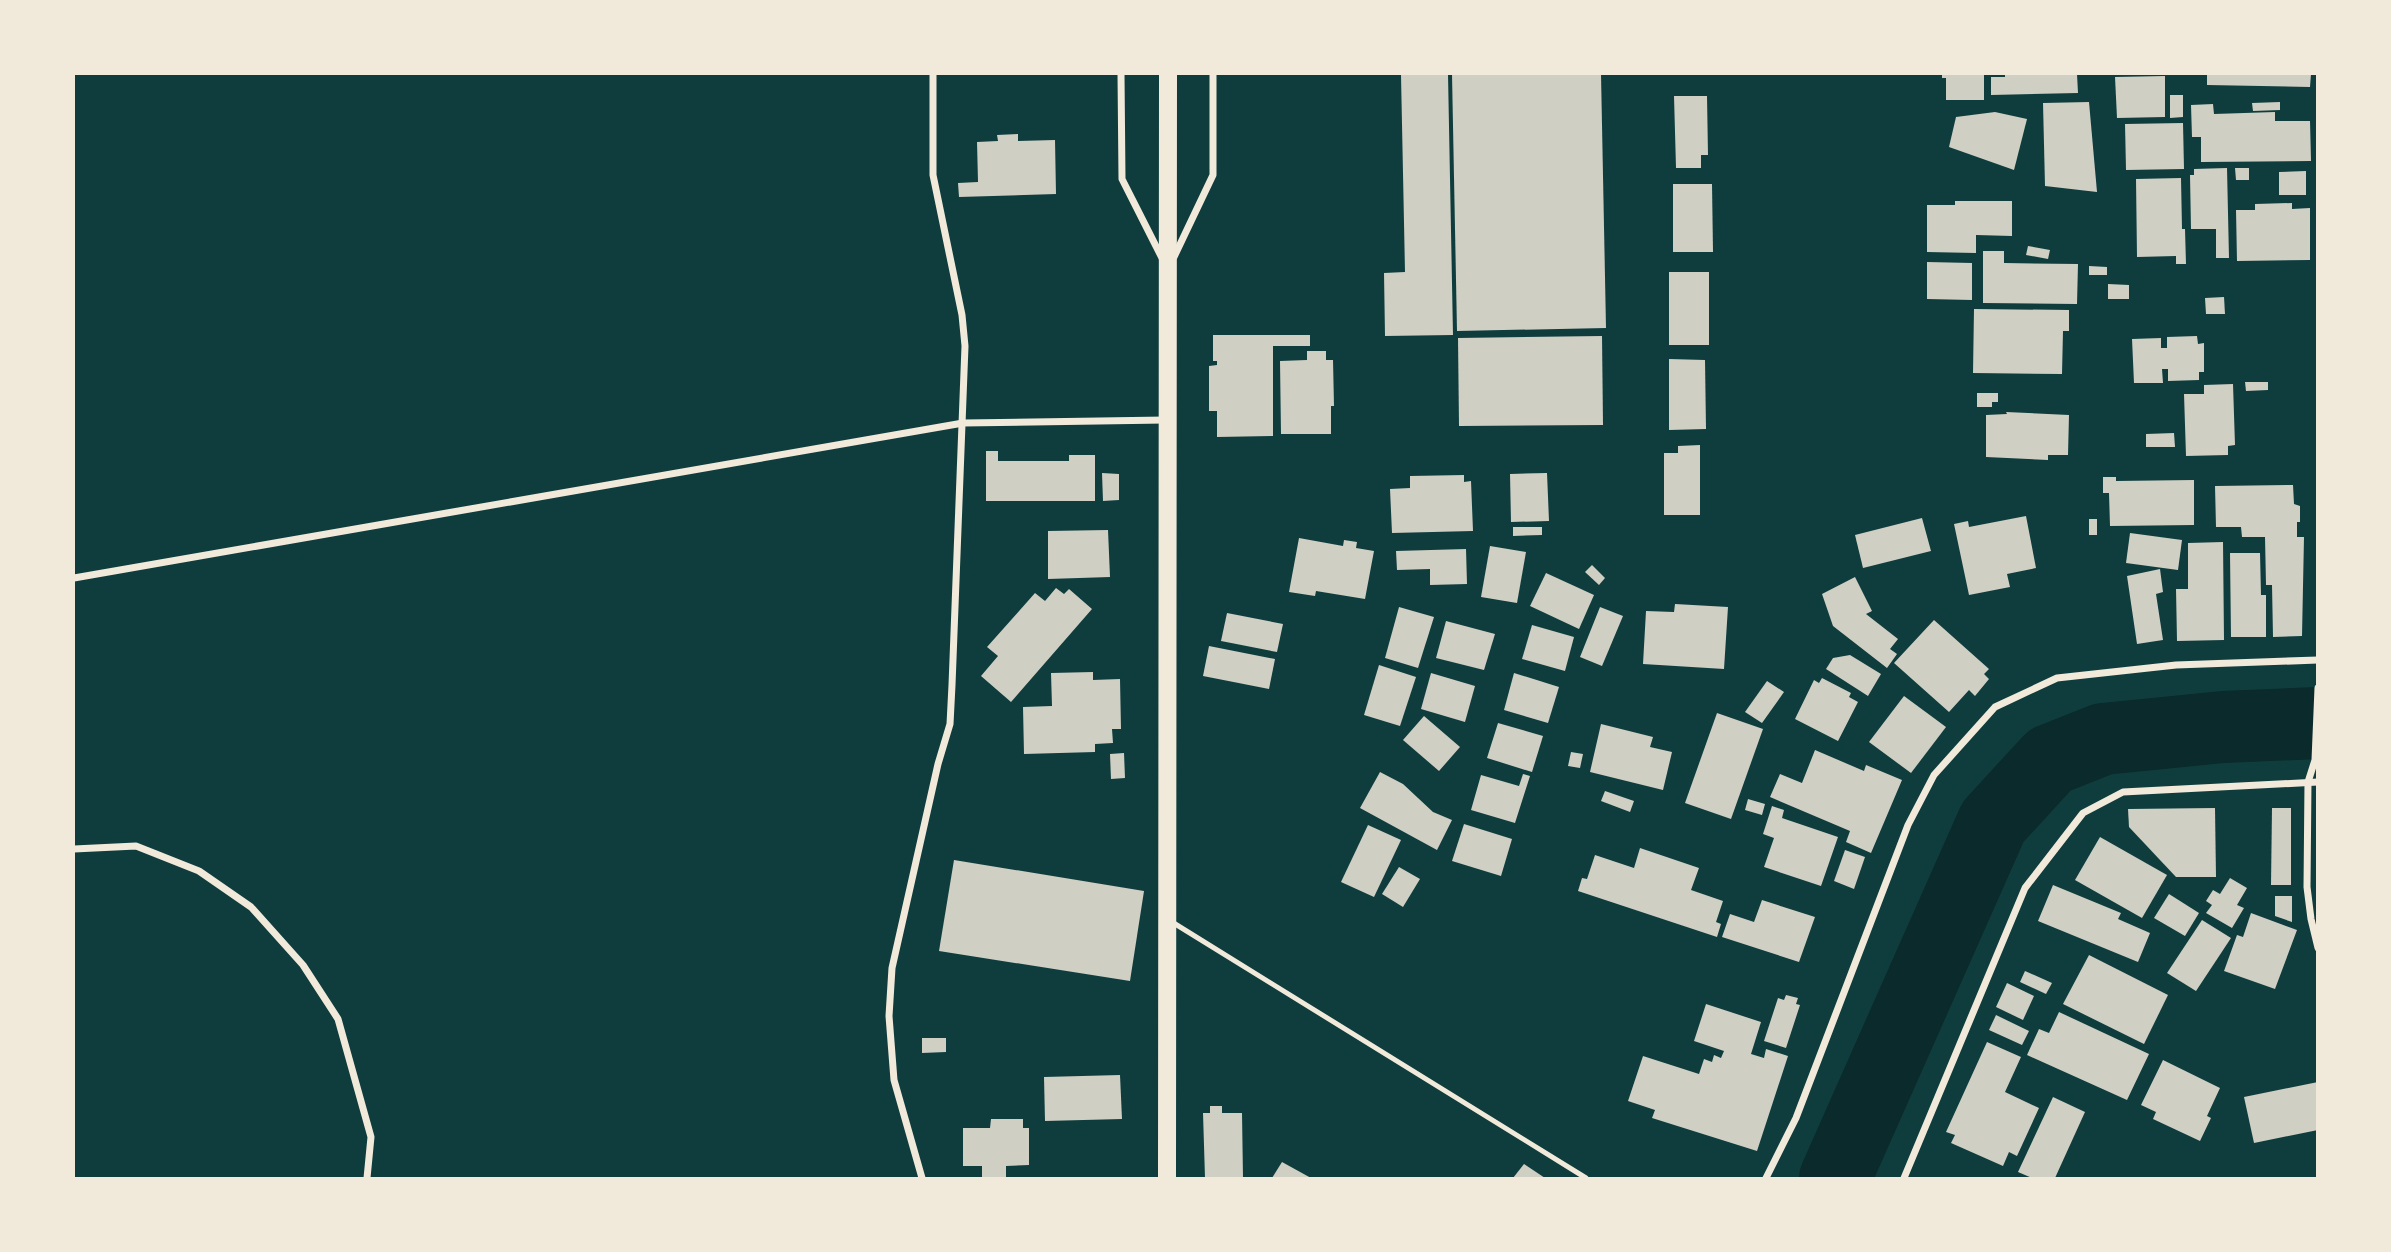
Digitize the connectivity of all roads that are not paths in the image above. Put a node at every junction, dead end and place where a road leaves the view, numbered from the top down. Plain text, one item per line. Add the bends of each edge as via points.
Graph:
1 (933, 74) edge
2 (1121, 74) edge
3 (1168, 74) edge
4 (1213, 74) edge
5 (1168, 270) junction
6 (1168, 420) junction
7 (963, 423) junction
8 (74, 578) edge
9 (2318, 660) edge
10 (2318, 688) edge
11 (2308, 782) junction
12 (2318, 782) edge
13 (74, 849) edge
14 (1167, 919) junction
15 (2318, 948) edge
16 (367, 1178) edge
17 (922, 1178) edge
18 (1167, 1178) edge
19 (1586, 1178) edge
20 (1766, 1178) edge
21 (1904, 1178) edge

1 - 7 street via 933,175 963,326
2 - 5 street via 1122,179
3 - 5 main road
4 - 5 street via 1213,175
5 - 6 main road
6 - 7 street
6 - 14 main road
7 - 8 street
7 - 17 street via 950,724 894,956 889,1016 894,1080
9 - 20 street via 2176,665 2057,678 1995,707 1934,775 1908,825 1796,1118
10 - 11 street via 2315,760
11 - 12 street
11 - 15 street via 2307,887
11 - 21 street via 2123,792 2083,813 2025,888
13 - 16 street via 136,846 199,871 251,908 303,965 338,1019 371,1137
14 - 18 main road
14 - 19 lane

